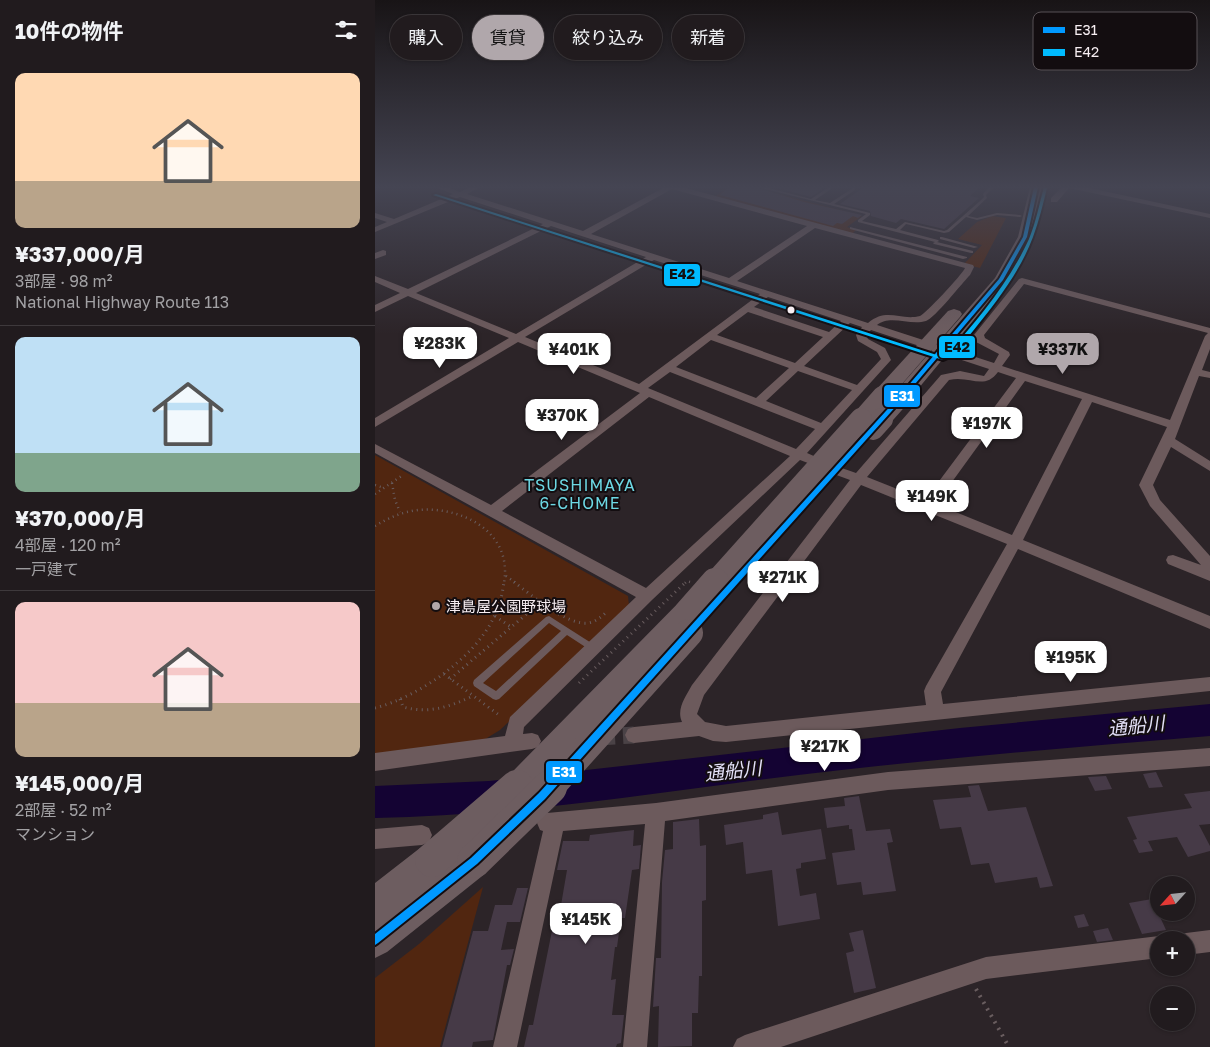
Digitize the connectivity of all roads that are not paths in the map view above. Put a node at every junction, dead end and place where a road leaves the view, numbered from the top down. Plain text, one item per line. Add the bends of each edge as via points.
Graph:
1 (525, 236) edge
2 (590, 236) edge
3 (798, 236) edge
4 (863, 236) edge
5 (878, 236) edge
6 (919, 236) edge
7 (943, 236) edge
8 (1015, 236) edge
9 (1025, 236) edge
10 (938, 241) junction
11 (976, 246) dead end
12 (927, 250) junction
13 (971, 252) dead end
14 (654, 256) junction
15 (965, 258) dead end
16 (375, 280) edge
17 (731, 281) junction
18 (408, 293) junction
19 (767, 293) junction
20 (747, 308) junction
21 (375, 309) edge
22 (849, 319) junction
23 (870, 326) junction
24 (709, 336) junction
25 (831, 336) junction
26 (1210, 337) edge
27 (518, 338) junction
28 (935, 347) junction
29 (667, 367) junction
30 (796, 367) junction
31 (996, 367) junction
32 (1195, 372) junction
33 (1210, 375) edge
34 (1023, 376) junction
35 (645, 390) junction
36 (879, 396) junction
37 (1089, 397) junction
38 (758, 402) junction
39 (375, 423) edge
40 (1174, 425) junction
41 (824, 428) junction
42 (1168, 440) junction
43 (375, 448) edge
44 (828, 467) junction
45 (1210, 467) edge
46 (929, 506) junction
47 (491, 512) junction
48 (1015, 542) junction
49 (1173, 560) dead end
50 (1210, 566) edge
51 (1210, 575) edge
52 (647, 596) junction
53 (1210, 623) edge
54 (567, 630) junction
55 (594, 648) junction
56 (1210, 684) edge
57 (936, 713) junction
58 (699, 728) junction
59 (634, 735) tunnel mouth
60 (532, 741) dead end
61 (513, 743) junction
62 (1210, 757) edge
63 (375, 762) edge
64 (656, 813) junction
65 (375, 839) edge
66 (427, 847) junction
67 (375, 904) edge
68 (375, 940) edge
69 (1210, 941) edge
70 (1195, 943) edge
71 (1150, 948) edge
72 (505, 1047) edge
73 (635, 1047) edge
74 (745, 1047) edge

1 - 18 street
2 - 14 street
3 - 17 street
4 - 12 street
5 - 12 lane
6 - 10 lane
7 - 10 lane
8 - 28 highway
9 - 28 highway via 1001,280
10 - 11 lane
10 - 12 lane
10 - 13 lane
12 - 15 lane
12 - 23 street via 970,267 925,318 885,317
14 - 17 street
14 - 27 street
16 - 18 street
17 - 19 street
18 - 21 street
18 - 27 street
19 - 20 street
19 - 22 street
20 - 24 street
20 - 25 street
22 - 23 street
22 - 25 street
23 - 28 street
23 - 36 street via 861,338 867,344 880,348 886,360
24 - 29 street
24 - 30 street
25 - 30 street
26 - 31 street via 1022,281 979,335 983,343 1004,352
26 - 32 street
27 - 35 street
27 - 39 street
28 - 31 street
28 - 36 highway
29 - 35 street
29 - 38 street
30 - 36 street
30 - 38 street
31 - 34 street
31 - 44 street via 984,379 960,374 945,376
32 - 33 street
32 - 40 street
34 - 37 street
34 - 46 street
35 - 44 street
35 - 47 street
36 - 41 street
36 - 44 highway, bridge
37 - 40 street
37 - 48 street
38 - 41 street
40 - 42 street
41 - 44 street
42 - 45 street
42 - 50 street via 1146,485 1155,503
43 - 47 street
44 - 46 street
44 - 52 street
44 - 58 street via 691,703 688,716
44 - 66 highway, bridge via 523,782
44 - 68 highway, bridge via 541,796 474,862
46 - 48 street
47 - 52 street
48 - 53 street
48 - 57 street via 932,690
49 - 51 street
52 - 55 street
54 - 54 lane via 496,696 477,682 549,619
54 - 55 lane
55 - 61 street via 516,723
56 - 57 street
57 - 58 street via 725,734
58 - 59 street
60 - 61 street
61 - 63 street
62 - 64 street via 888,781
64 - 72 street via 551,823
64 - 73 street
65 - 66 street
66 - 67 highway
69 - 70 street
71 - 74 street via 986,968

